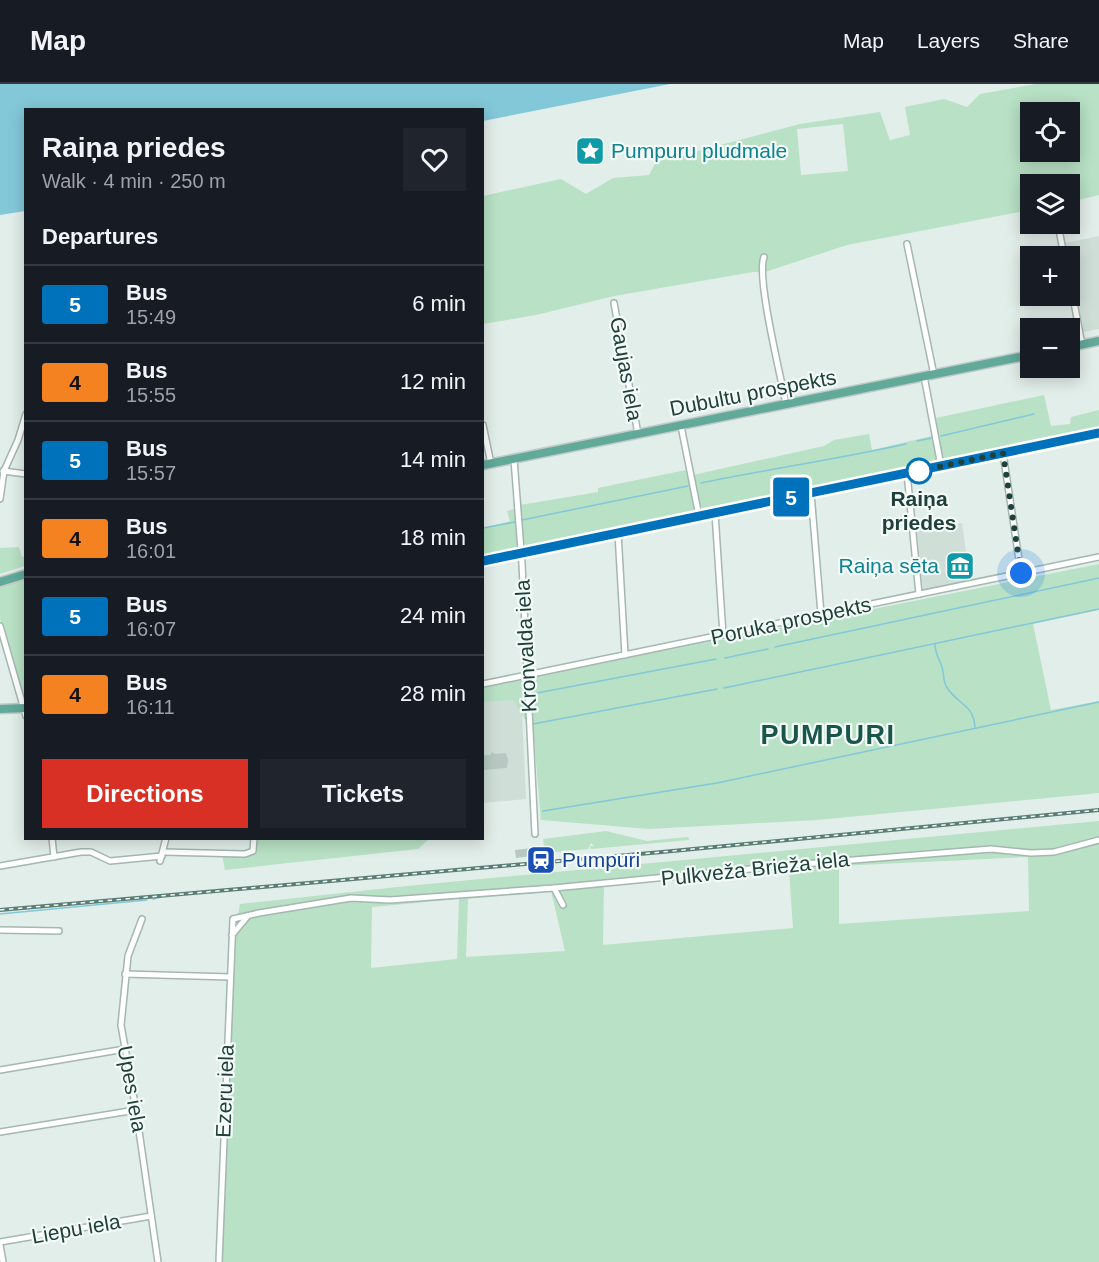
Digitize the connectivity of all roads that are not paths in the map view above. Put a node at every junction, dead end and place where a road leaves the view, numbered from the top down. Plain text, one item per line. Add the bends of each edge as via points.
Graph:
1 (907, 244) dead end
2 (764, 257) dead end
3 (614, 303) dead end
4 (1075, 306) edge
5 (1099, 341) edge
6 (1082, 345) joint
7 (1020, 357) edge
8 (934, 375) junction
9 (924, 376) junction
10 (786, 404) junction
11 (24, 420) edge
12 (681, 426) junction
13 (1099, 433) edge
14 (638, 434) junction
15 (484, 435) edge
16 (1003, 453) junction
17 (514, 459) junction
18 (487, 464) edge
19 (941, 466) junction
20 (2, 470) edge
21 (907, 473) junction
22 (24, 474) edge
23 (812, 493) junction
24 (0, 499) edge
25 (715, 513) junction
26 (699, 516) junction
27 (618, 533) junction
28 (521, 553) junction
29 (1099, 557) edge
30 (484, 561) edge
31 (1021, 573) junction
32 (24, 575) edge
33 (0, 582) edge
34 (919, 594) junction
35 (820, 614) junction
36 (0, 626) edge
37 (723, 635) junction
38 (626, 655) junction
39 (528, 675) junction
40 (484, 684) edge
41 (24, 708) edge
42 (0, 709) edge
43 (24, 711) edge
44 (535, 834) dead end
45 (52, 840) edge
46 (166, 840) edge
47 (254, 840) edge
48 (1099, 840) edge
49 (162, 856) junction
50 (54, 857) junction
51 (0, 866) edge
52 (555, 888) junction
53 (563, 905) dead end
54 (249, 916) junction
55 (142, 919) dead end
56 (233, 919) joint
57 (0, 930) edge
58 (59, 931) dead end
59 (232, 936) junction
60 (125, 974) junction
61 (230, 977) junction
62 (125, 1049) junction
63 (0, 1070) edge
64 (136, 1110) junction
65 (0, 1132) edge
66 (151, 1216) junction
67 (0, 1243) edge
68 (3, 1262) edge
69 (158, 1262) edge
70 (219, 1262) edge

1 - 8 street
2 - 10 street via 761,264 766,302
3 - 14 street, Gaujas iela
4 - 6 street
5 - 6 main road
7 - 8 main road, Dubultu prospekts
8 - 9 main road, Dubultu prospekts
9 - 10 main road, Dubultu prospekts
9 - 19 street
10 - 12 main road, Dubultu prospekts
11 - 20 street
12 - 14 main road, Dubultu prospekts
12 - 26 street
13 - 16 main road
14 - 17 main road, Dubultu prospekts
15 - 18 street
16 - 19 main road
16 - 31 street
17 - 18 main road, Dubultu prospekts
17 - 28 street, Kronvalda iela
19 - 21 main road
20 - 22 street
20 - 24 street
21 - 23 main road
21 - 34 street
23 - 25 main road
23 - 35 street
25 - 26 main road
25 - 37 street
26 - 27 main road
27 - 28 main road
27 - 38 street
28 - 30 main road
28 - 39 street, Kronvalda iela
29 - 31 street, Poruka prospekts
31 - 34 street, Poruka prospekts
32 - 33 main road
34 - 35 street, Poruka prospekts
35 - 37 street, Poruka prospekts
36 - 41 street
37 - 38 street, Poruka prospekts
38 - 39 street, Poruka prospekts
39 - 40 street, Poruka prospekts
39 - 44 street, Kronvalda iela
42 - 43 main road
45 - 50 street
46 - 49 street
47 - 49 street via 253,851 245,854
48 - 52 street, Pulkveža Brieža iela via 1054,852 992,849
49 - 50 street via 110,861 91,852
50 - 51 street
52 - 53 street
52 - 54 street, Pulkveža Brieža iela via 390,900 351,898
54 - 56 street, Pulkveža Brieža iela
54 - 59 street
55 - 60 street, Upes iela
56 - 59 street, Ezeru iela
57 - 58 street
59 - 61 street, Ezeru iela
60 - 61 street
60 - 62 street, Upes iela via 121,1024
61 - 70 street, Ezeru iela
62 - 63 street
62 - 64 street, Upes iela
64 - 65 street
64 - 66 street, Upes iela
66 - 67 street, Liepu iela
66 - 69 street, Upes iela
67 - 68 street

